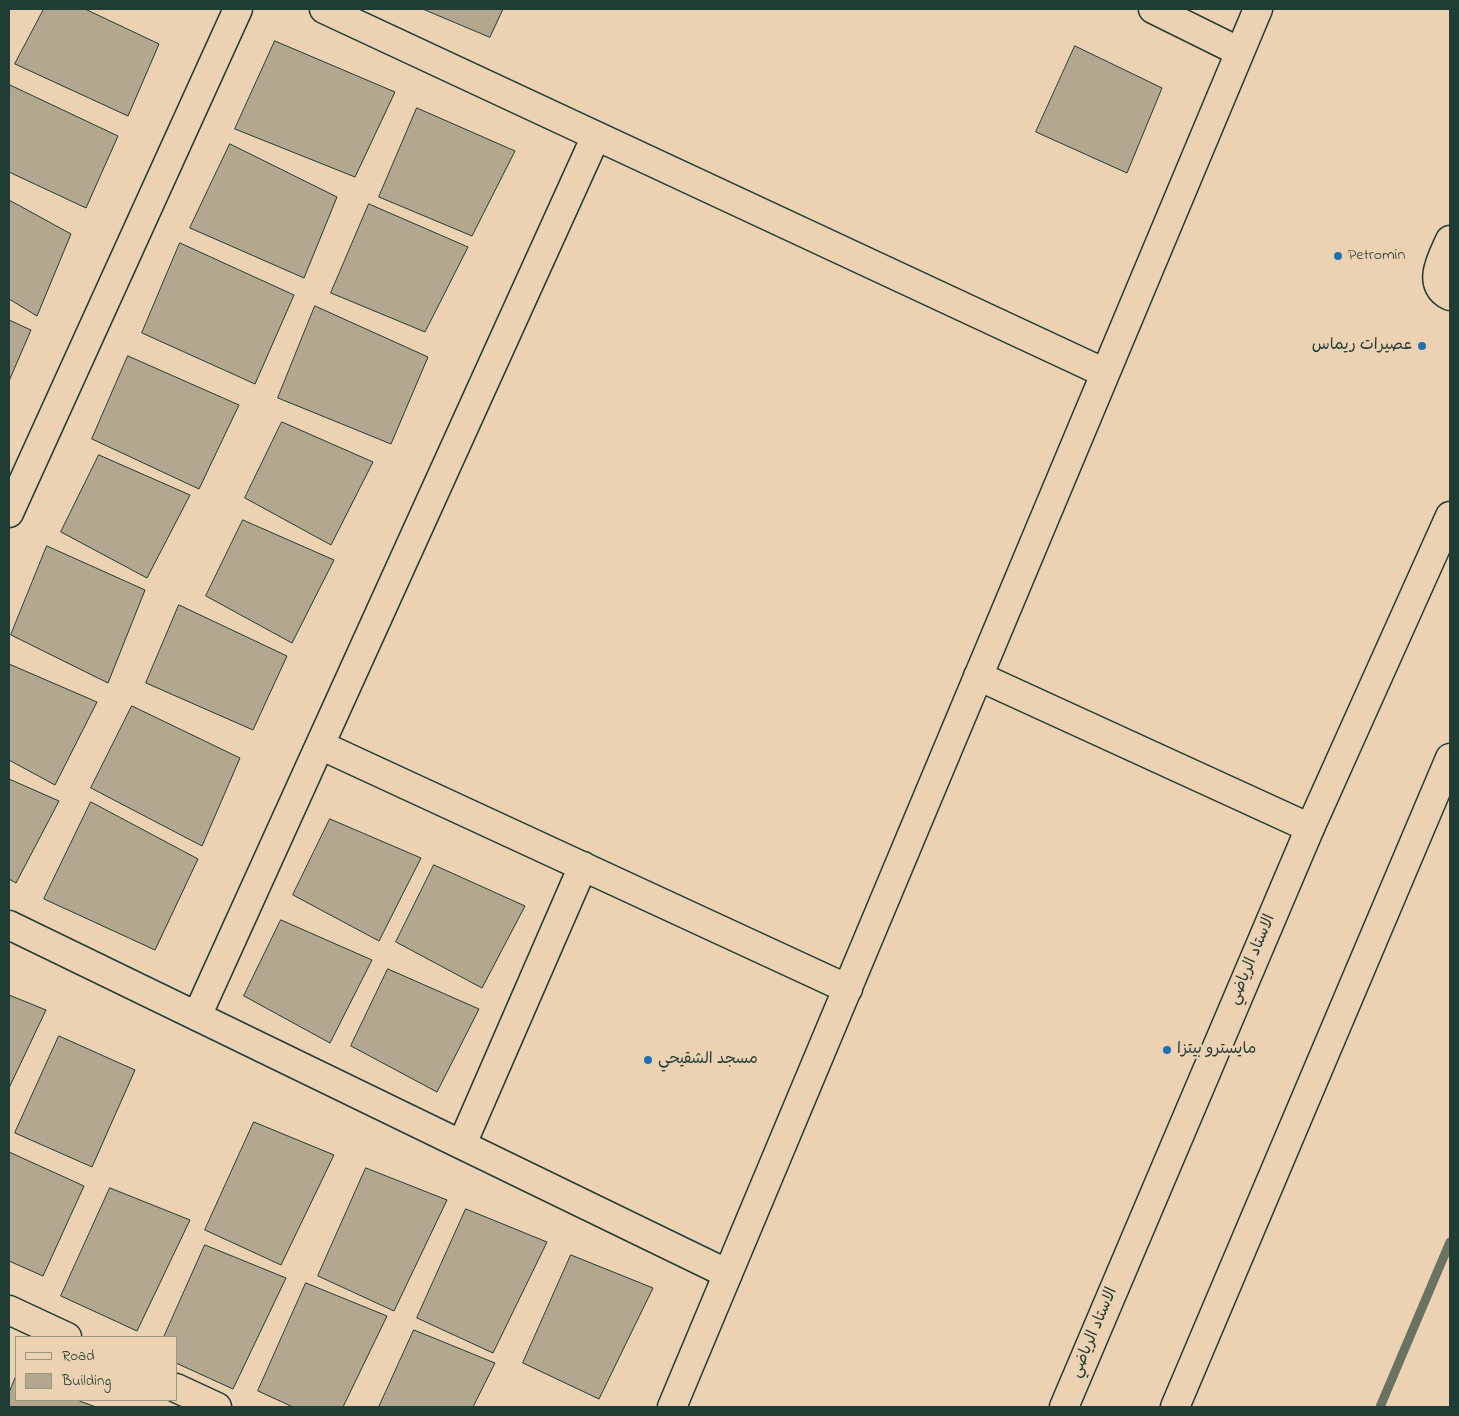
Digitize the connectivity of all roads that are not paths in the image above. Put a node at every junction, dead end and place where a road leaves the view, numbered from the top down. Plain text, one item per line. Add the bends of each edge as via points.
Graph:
1 (238, 9) edge
2 (324, 9) edge
3 (1153, 9) edge
4 (1258, 9) edge
5 (1240, 52) junction
6 (596, 136) junction
7 (1450, 240) edge
8 (1450, 296) edge
9 (1105, 373) junction
10 (9, 513) edge
11 (1450, 516) edge
12 (978, 676) junction
13 (320, 745) junction
14 (1450, 758) edge
15 (1310, 828) junction
16 (583, 866) junction
17 (9, 925) edge
18 (848, 989) junction
19 (197, 1016) junction
20 (462, 1144) junction
21 (728, 1274) junction
22 (9, 1310) edge
23 (65, 1336) edge
24 (178, 1389) edge
25 (217, 1407) edge
26 (672, 1407) edge
27 (1064, 1407) edge
28 (1175, 1407) edge

1 - 10 street
2 - 6 street
3 - 5 street
4 - 5 street
5 - 9 street
6 - 9 street
6 - 13 street
7 - 8 street via 1438,266 1437,282
9 - 12 street
11 - 15 street, الاستاد الرياضي
12 - 15 street
12 - 18 street
13 - 16 street
13 - 19 street
14 - 28 street
15 - 27 street, الاستاد الرياضي
16 - 18 street
16 - 20 street
17 - 19 street
18 - 21 street
19 - 20 street
20 - 21 street
21 - 26 street
22 - 23 street
24 - 25 street

